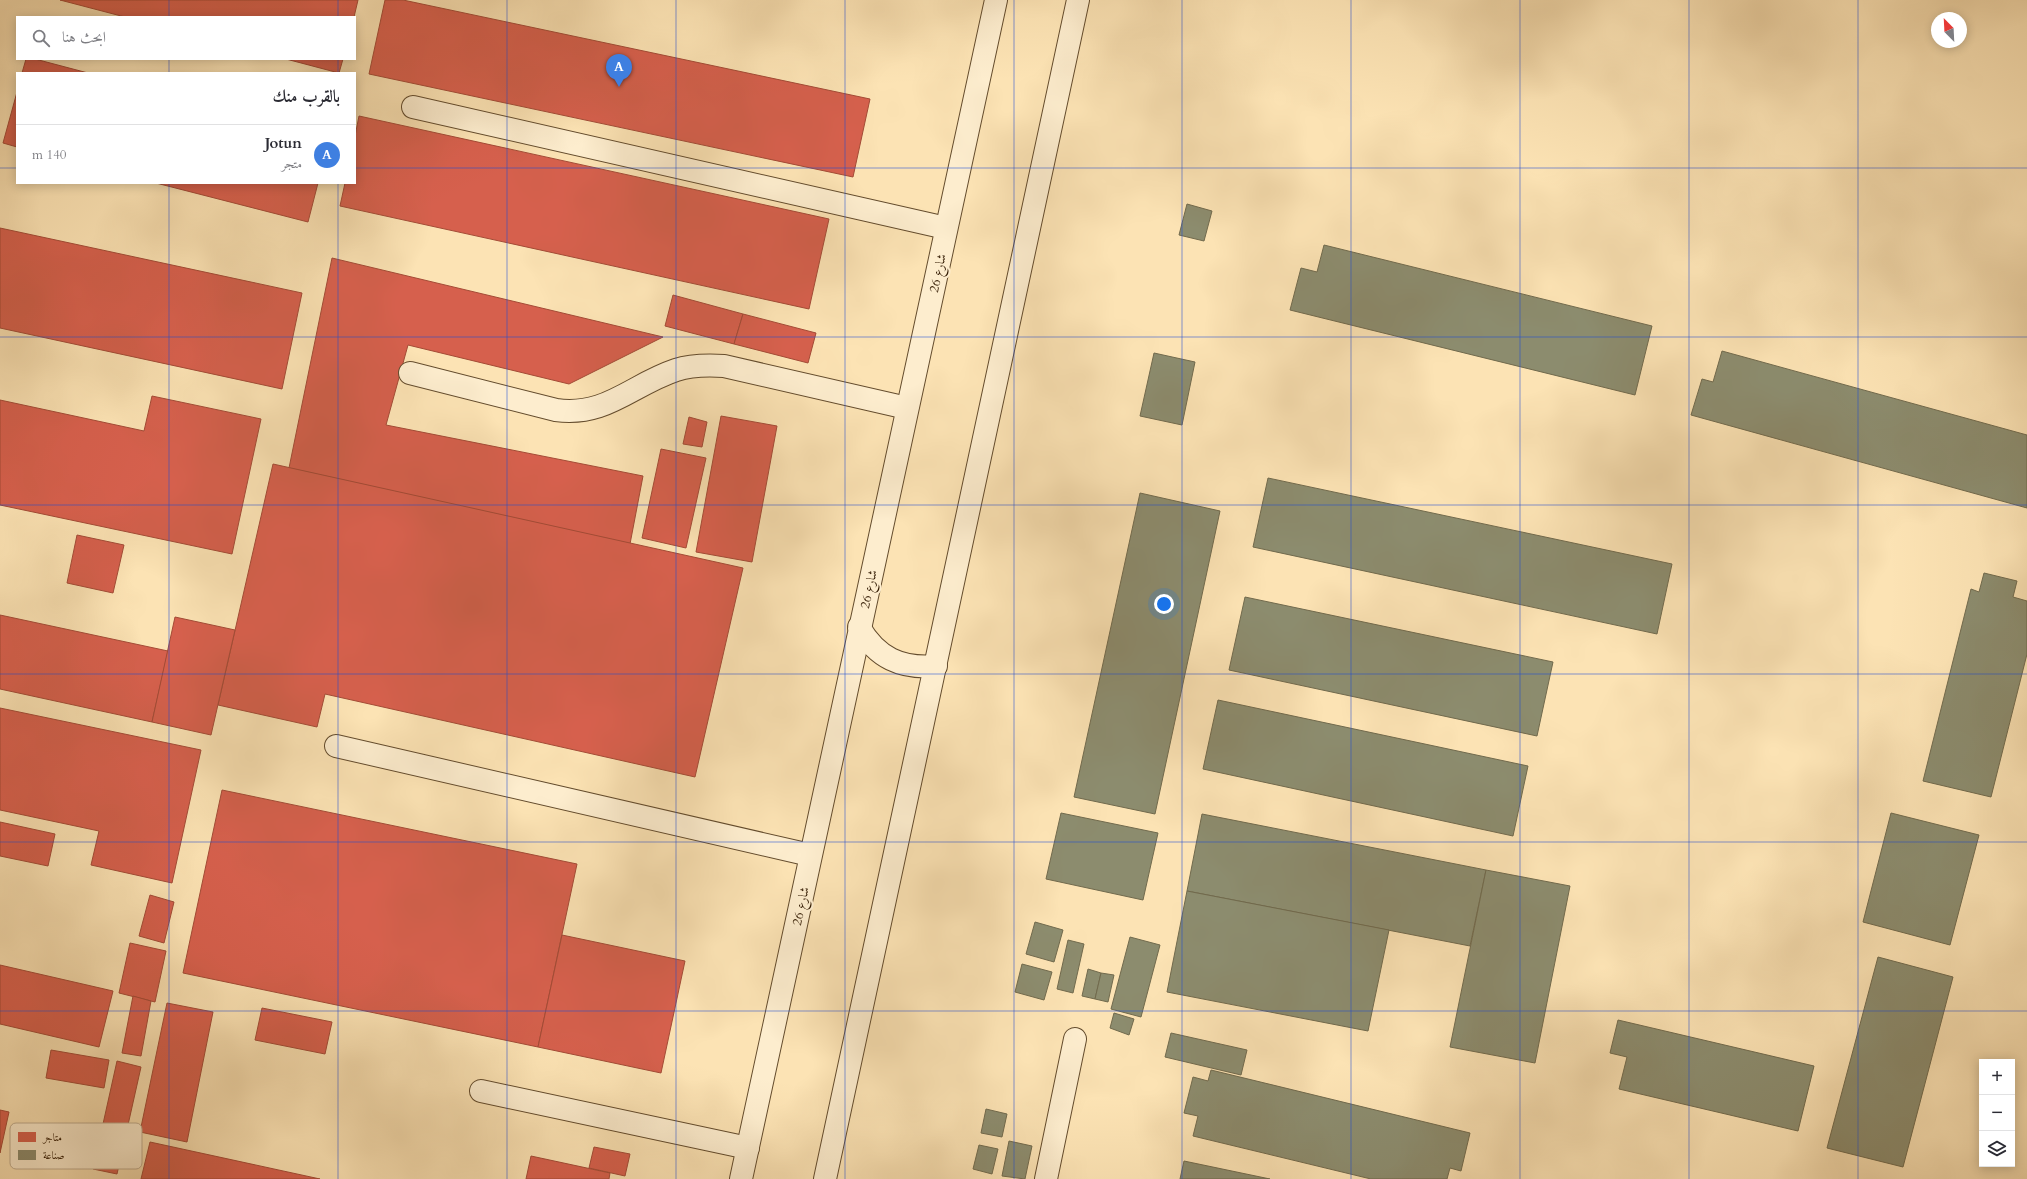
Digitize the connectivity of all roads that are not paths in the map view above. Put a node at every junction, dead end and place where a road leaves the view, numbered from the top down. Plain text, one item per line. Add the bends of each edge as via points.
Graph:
1 (996, 0) edge
2 (1078, 0) edge
3 (414, 107) dead end
4 (946, 228) junction
5 (410, 373) dead end
6 (907, 408) junction
7 (859, 627) junction
8 (936, 666) junction
9 (336, 746) dead end
10 (810, 855) junction
11 (1075, 1039) dead end
12 (481, 1091) dead end
13 (748, 1148) junction
14 (741, 1179) edge
15 (825, 1179) edge
16 (1046, 1179) edge

1 - 4 street, شارع 26
2 - 8 street
3 - 4 street
4 - 6 street, شارع 26
5 - 6 street via 570,412 598,408 677,369 708,365 724,366
6 - 7 street, شارع 26
7 - 8 street via 867,640 891,660 920,667
7 - 10 street, شارع 26
8 - 15 street
9 - 10 street
10 - 13 street, شارع 26
11 - 16 street
12 - 13 street
13 - 14 street, شارع 26

